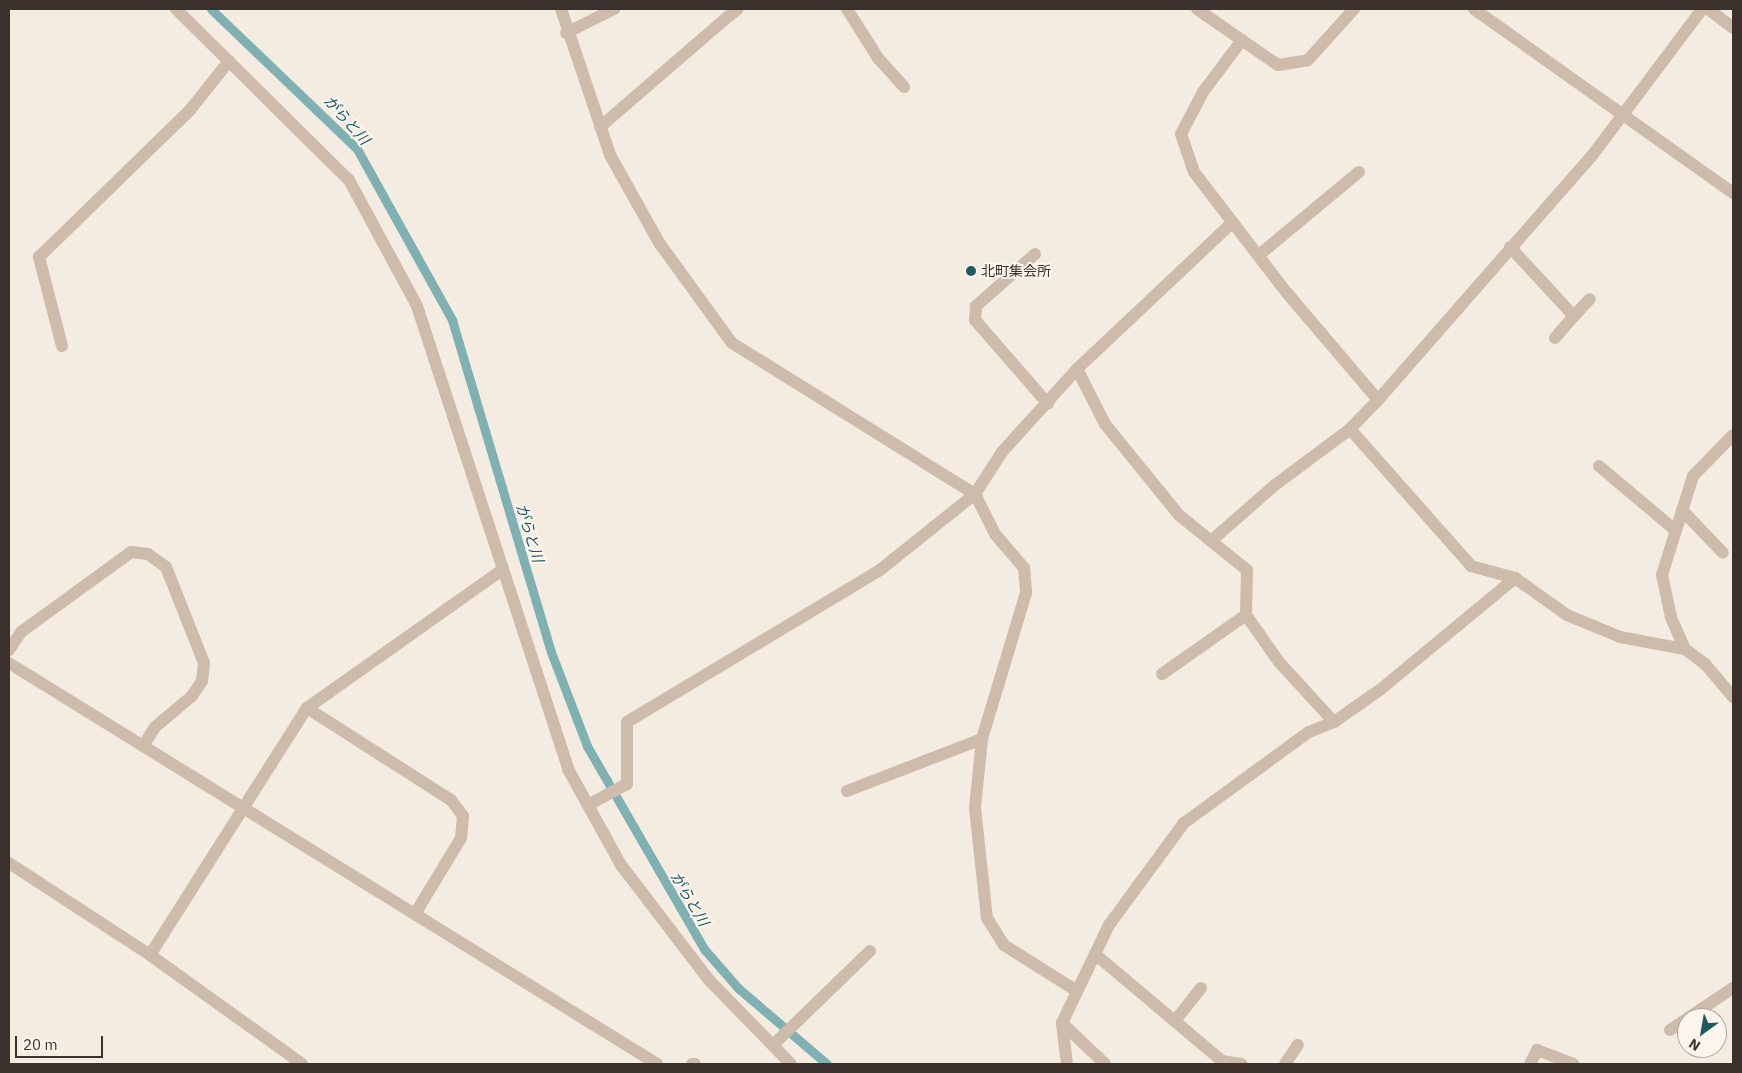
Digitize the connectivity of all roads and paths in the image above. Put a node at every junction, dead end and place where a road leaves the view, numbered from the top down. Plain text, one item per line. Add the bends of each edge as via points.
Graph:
1 (176, 9) edge
2 (561, 9) edge
3 (614, 9) edge
4 (738, 9) edge
5 (847, 9) edge
6 (1197, 9) edge
7 (1354, 9) edge
8 (1474, 9) edge
9 (1702, 9) edge
10 (1708, 9) edge
11 (1733, 28) edge
12 (566, 33) junction
13 (1242, 40) junction
14 (229, 61) junction
15 (904, 87) dead end
16 (1619, 114) junction
17 (600, 127) junction
18 (1359, 172) dead end
19 (1733, 193) edge
20 (1233, 222) junction
21 (1510, 247) junction
22 (1035, 254) dead end
23 (1259, 255) junction
24 (1590, 300) dead end
25 (1574, 316) junction
26 (1555, 338) dead end
27 (62, 346) dead end
28 (1077, 370) junction
29 (1378, 400) junction
30 (1048, 404) junction
31 (1350, 429) junction
32 (1733, 435) edge
33 (1599, 466) dead end
34 (975, 494) junction
35 (1682, 510) junction
36 (1675, 530) junction
37 (1210, 541) junction
38 (1723, 553) dead end
39 (503, 569) junction
40 (1515, 578) junction
41 (1246, 615) junction
42 (1685, 649) junction
43 (9, 650) edge
44 (9, 663) edge
45 (1162, 674) dead end
46 (1733, 697) edge
47 (307, 708) junction
48 (1334, 722) junction
49 (982, 739) junction
50 (143, 746) junction
51 (848, 791) dead end
52 (588, 805) junction
53 (244, 808) junction
54 (9, 863) edge
55 (414, 914) junction
56 (870, 951) dead end
57 (1095, 954) junction
58 (150, 955) junction
59 (1201, 988) dead end
60 (1733, 988) edge
61 (1077, 991) junction
62 (1703, 1008) edge
63 (1175, 1021) junction
64 (1062, 1023) junction
65 (1677, 1025) edge
66 (1670, 1030) dead end
67 (1298, 1045) dead end
68 (773, 1046) junction
69 (788, 1063) edge
70 (302, 1064) edge
71 (657, 1064) edge
72 (1067, 1064) edge
73 (1105, 1064) edge
74 (1242, 1064) edge
75 (1285, 1064) edge
76 (1530, 1064) edge
77 (1573, 1064) edge

1 - 14 street
2 - 12 street
3 - 12 street
4 - 17 street
5 - 15 street via 878,58
6 - 13 street
7 - 13 street via 1308,60 1278,65
8 - 16 street
9 - 16 street
10 - 11 street
12 - 17 street
13 - 20 street via 1203,92 1181,134 1194,172
14 - 27 street via 190,110 38,257
14 - 39 street via 354,188 417,306
16 - 19 street
16 - 21 street via 1590,157
17 - 34 street via 610,156 660,244 732,343
18 - 23 street
20 - 23 street
20 - 28 street
21 - 25 street
21 - 29 street
22 - 30 street via 976,306 975,320
23 - 29 street
24 - 25 street
25 - 26 street
28 - 30 street
28 - 37 street via 1105,424 1179,515
29 - 31 street
30 - 34 street via 1002,452
31 - 37 street via 1275,485
31 - 40 street via 1471,566
32 - 35 street via 1693,476
33 - 36 street
34 - 49 street via 995,534 1024,568 1026,593
34 - 52 street via 880,570 626,722 627,784
35 - 36 street
35 - 38 street
36 - 42 street via 1662,575 1670,617
37 - 41 street via 1247,570
39 - 47 street
39 - 52 street via 568,769
40 - 42 street via 1567,615 1620,637
40 - 48 street
41 - 45 street
41 - 48 street via 1279,662
42 - 46 street via 1706,665
43 - 50 street via 21,632 131,552 148,554 166,568 204,663 202,681 192,696 155,728
44 - 50 street
47 - 53 street
47 - 55 street via 451,800 463,816 461,838
48 - 57 street via 1309,732 1184,823 1109,925
49 - 51 street
49 - 61 street via 975,808 987,918 1004,945
50 - 53 street
52 - 68 street via 621,865 703,972
53 - 55 street
53 - 58 street
54 - 58 street
55 - 71 street
56 - 68 street
57 - 61 street
57 - 63 street
58 - 70 street
59 - 63 street
60 - 62 street
61 - 64 street
63 - 74 street via 1222,1061
64 - 72 street
64 - 73 street
65 - 66 street
67 - 75 street
68 - 69 street
76 - 77 street via 1537,1050

